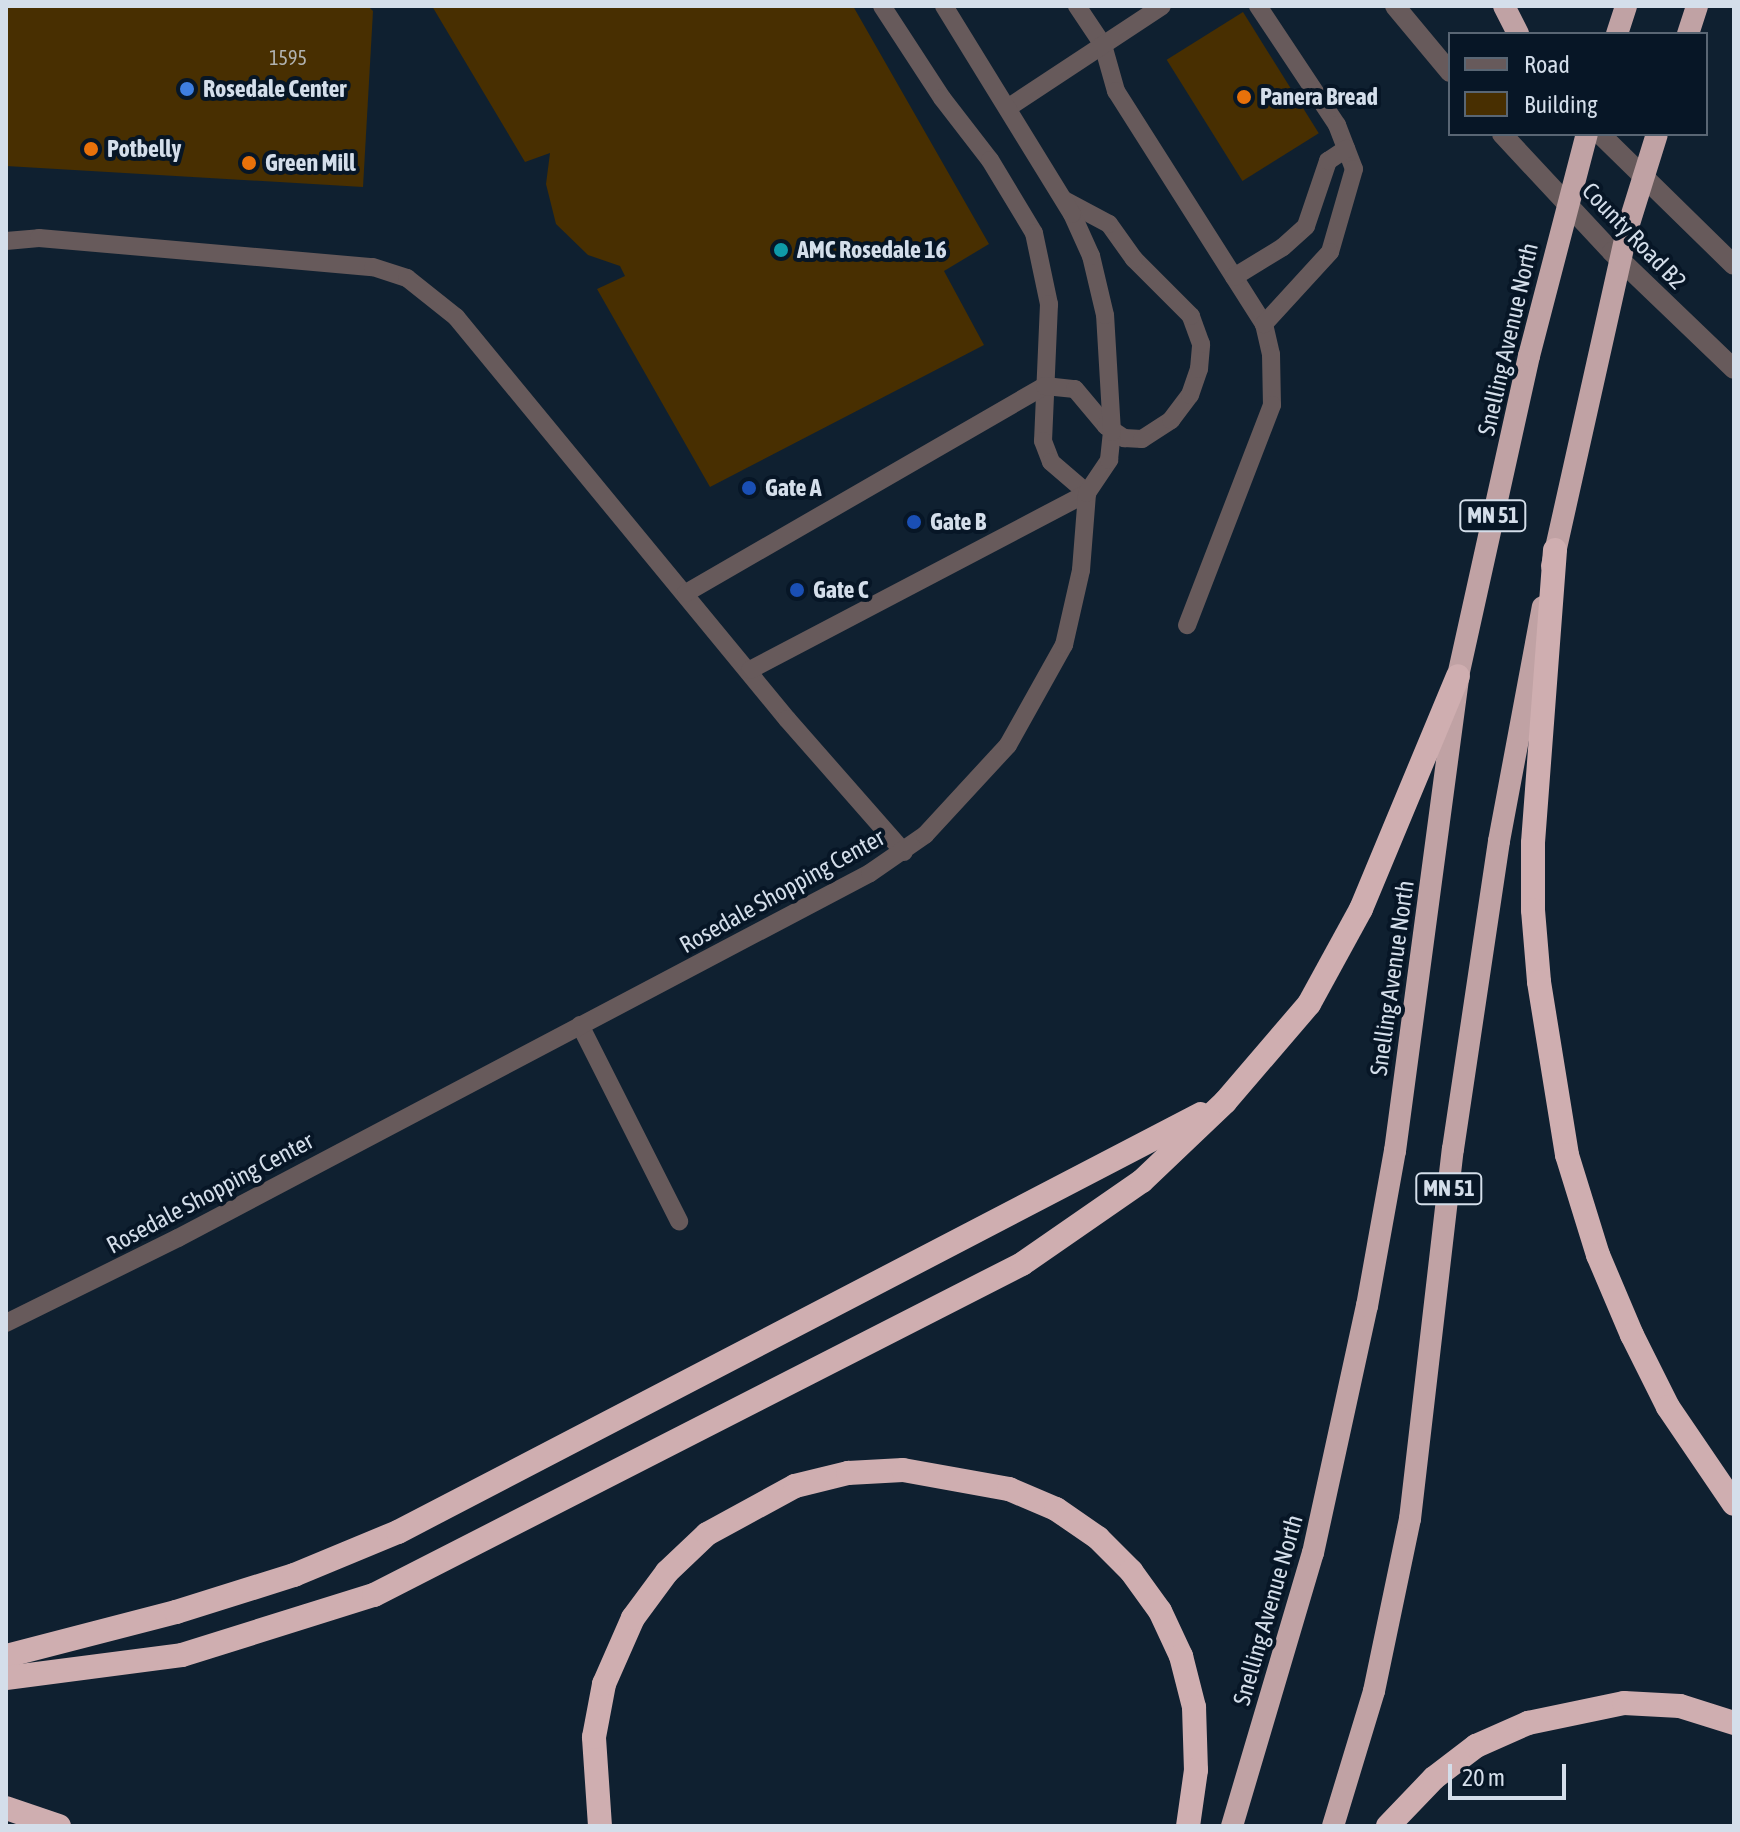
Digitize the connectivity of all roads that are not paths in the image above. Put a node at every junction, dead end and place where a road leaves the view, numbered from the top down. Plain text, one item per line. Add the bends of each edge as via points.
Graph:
1 (882, 6) edge
2 (944, 6) edge
3 (1077, 6) edge
4 (1162, 6) edge
5 (1258, 6) edge
6 (1395, 6) edge
7 (1494, 6) edge
8 (1504, 6) edge
9 (1626, 6) edge
10 (1697, 6) edge
11 (1515, 32) edge
12 (1516, 32) edge
13 (1618, 32) edge
14 (1689, 32) edge
15 (1103, 45) junction
16 (1448, 70) edge
17 (1009, 107) junction
18 (1504, 136) edge
19 (1586, 136) edge
20 (1602, 136) edge
21 (1656, 136) edge
22 (1346, 149) junction
23 (1064, 200) junction
24 (6, 241) edge
25 (1734, 265) edge
26 (1234, 277) junction
27 (1264, 324) junction
28 (1734, 369) edge
29 (1045, 386) junction
30 (1112, 432) junction
31 (1087, 493) junction
32 (1555, 550) junction
33 (686, 593) junction
34 (1187, 625) dead end
35 (750, 670) junction
36 (1458, 676) junction
37 (904, 852) junction
38 (580, 1025) junction
39 (1225, 1102) junction
40 (679, 1221) dead end
41 (6, 1323) edge
42 (1734, 1504) edge
43 (6, 1656) edge
44 (6, 1678) edge
45 (1734, 1723) edge
46 (6, 1808) edge
47 (59, 1826) edge
48 (600, 1826) edge
49 (1188, 1826) edge
50 (1232, 1826) edge
51 (1333, 1826) edge
52 (1388, 1826) edge

1 - 29 lane via 997,170 1034,233 1049,304
2 - 17 lane, Rosedale Shopping Center
3 - 15 lane
4 - 15 lane
5 - 22 lane via 1337,125
6 - 16 street
7 - 11 street
8 - 12 highway
9 - 13 highway
10 - 14 highway
15 - 17 lane
15 - 26 lane via 1116,91
17 - 23 lane, Rosedale Shopping Center
18 - 28 street, County Road B2 via 1612,252
19 - 36 highway, Snelling Avenue North / MN 51 via 1529,356
20 - 25 street, County Road B2
21 - 32 highway, MN 51 via 1628,227
22 - 26 lane via 1328,161 1306,226
22 - 27 lane via 1354,169 1330,252
23 - 30 lane, Rosedale Shopping Center via 1102,293
23 - 30 lane via 1109,224 1134,259 1187,311 1199,336 1197,379 1171,420 1142,439
24 - 33 lane via 39,238 373,267 407,278 456,317
26 - 27 lane
27 - 34 lane via 1271,354 1272,405
29 - 30 lane via 1075,389
29 - 31 lane via 1045,451 1059,471
29 - 33 lane
30 - 31 lane, Rosedale Shopping Center via 1105,470
31 - 35 lane
31 - 37 lane, Rosedale Shopping Center via 1072,616 1047,681 992,766
32 - 42 highway via 1533,843 1533,910 1567,1155 1598,1255 1632,1335 1668,1407
32 - 51 highway, MN 51 via 1524,693 1455,1134 1410,1519 1374,1691
33 - 35 lane
35 - 37 lane
36 - 39 highway via 1361,909 1331,964 1309,1004
36 - 50 highway, Snelling Avenue North / MN 51 via 1395,1151 1367,1306 1313,1553
37 - 38 lane, Rosedale Shopping Center
38 - 40 lane
38 - 41 lane, Rosedale Shopping Center
39 - 43 highway via 398,1532 294,1575
39 - 44 highway via 1142,1181 1022,1264 374,1595 182,1655
45 - 52 highway via 1680,1706 1624,1703 1528,1723 1476,1746 1434,1778
46 - 47 highway
48 - 49 highway via 594,1737 604,1684 633,1618 667,1572 707,1534 795,1486 848,1473 903,1470 1009,1489 1056,1509 1098,1538 1131,1571 1176,1645 1194,1707 1196,1770

